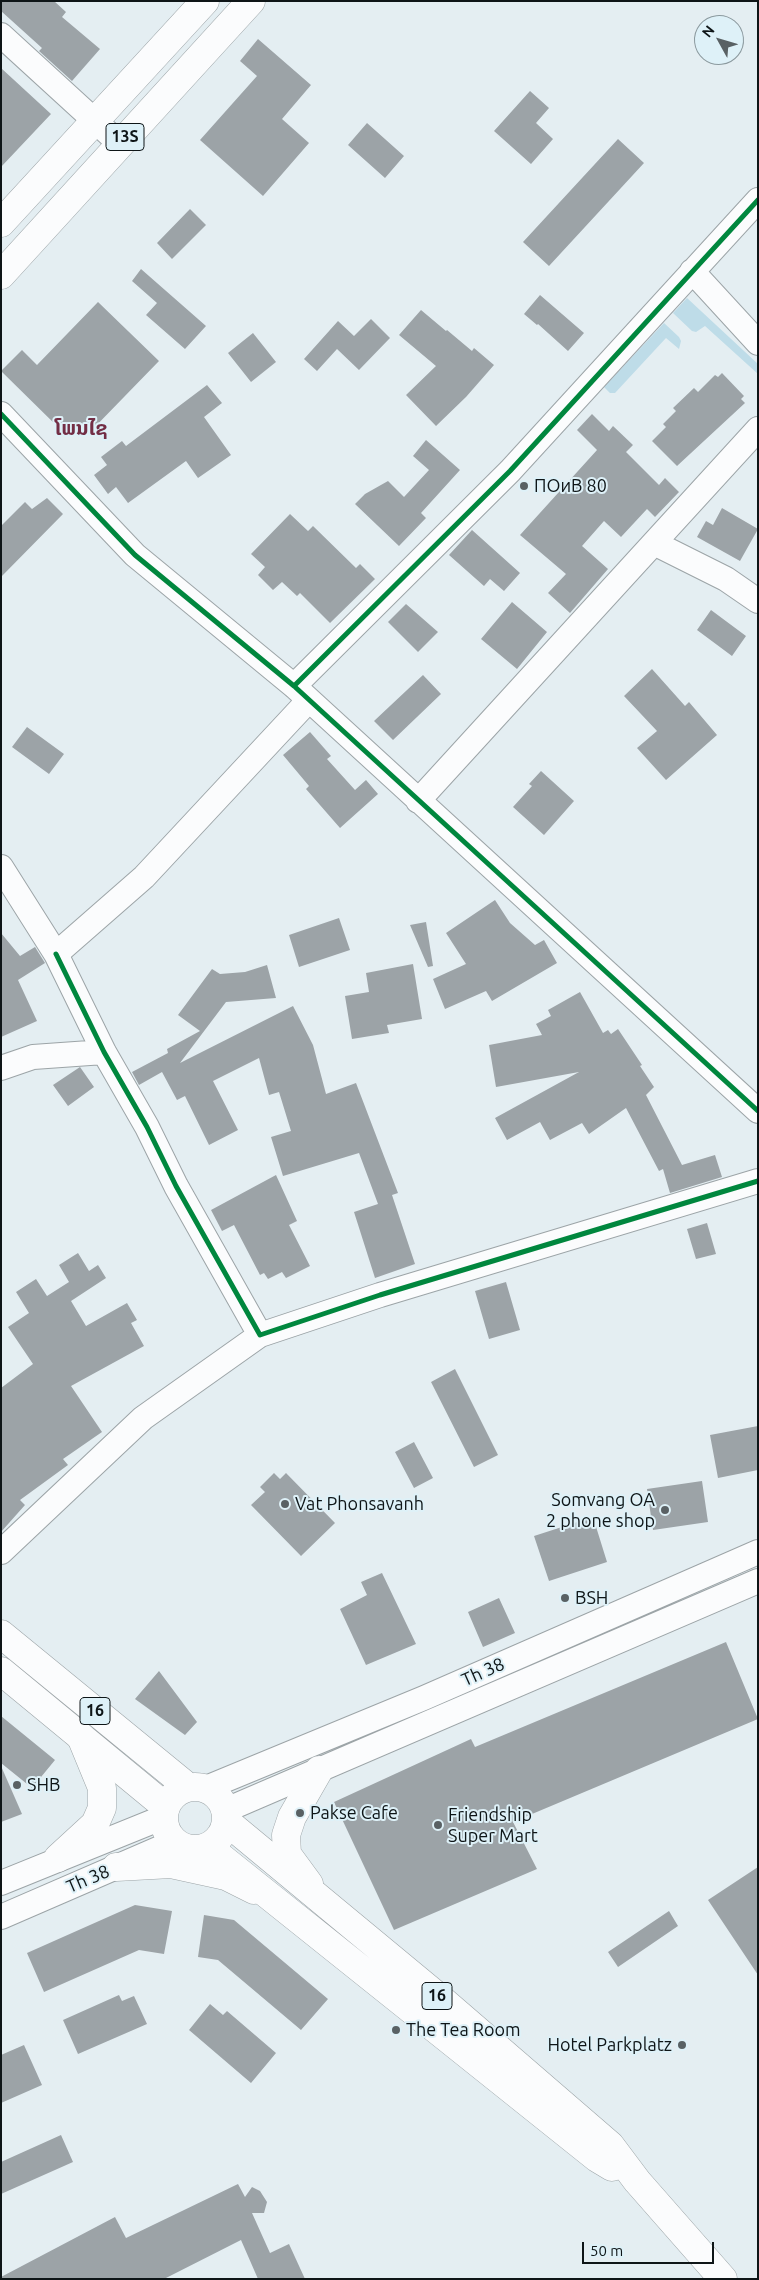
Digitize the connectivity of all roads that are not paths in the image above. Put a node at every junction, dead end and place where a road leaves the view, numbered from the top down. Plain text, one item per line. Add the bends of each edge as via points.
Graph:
1 (205, 1) edge
2 (250, 1) edge
3 (1, 35) edge
4 (94, 121) junction
5 (119, 144) junction
6 (758, 200) edge
7 (1, 224) edge
8 (692, 271) junction
9 (1, 275) edge
10 (758, 343) edge
11 (1, 414) edge
12 (758, 429) edge
13 (654, 543) junction
14 (758, 601) edge
15 (302, 693) junction
16 (418, 801) junction
17 (1, 867) edge
18 (56, 954) junction
19 (104, 1052) junction
20 (1, 1068) edge
21 (758, 1110) edge
22 (758, 1181) edge
23 (260, 1335) junction
24 (1, 1552) edge
25 (758, 1552) edge
26 (758, 1581) edge
27 (1, 1634) edge
28 (1, 1671) edge
29 (424, 1698) junction
30 (435, 1721) junction
31 (81, 1737) junction
32 (319, 1770) junction
33 (197, 1787) junction
34 (165, 1812) junction
35 (226, 1816) junction
36 (174, 1842) junction
37 (208, 1847) junction
38 (58, 1858) junction
39 (116, 1867) junction
40 (1, 1883) edge
41 (275, 1901) junction
42 (322, 1901) junction
43 (1, 1916) edge
44 (637, 2181) junction
45 (723, 2279) edge

1 - 4 main road, 13S
2 - 5 main road, 13S
3 - 4 street
4 - 5 street
4 - 7 main road, 13S
5 - 9 main road, 13S
6 - 8 street
8 - 10 street
8 - 15 street
11 - 15 street via 135,555
12 - 13 street
13 - 14 street via 726,579
13 - 16 street
15 - 16 street
15 - 18 street via 144,877
16 - 21 street
17 - 18 street
18 - 19 street
19 - 20 street via 33,1057
19 - 23 street
22 - 23 street via 380,1295
23 - 24 street via 143,1418
25 - 29 street, Th 38
26 - 30 street, Th 38
27 - 33 main road, 16
28 - 31 main road, 16
29 - 30 street
29 - 33 street, Th 38
30 - 32 street, Th 38
31 - 34 main road, 16
31 - 38 main road via 102,1788 102,1808 95,1824
32 - 35 street, Th 38
32 - 42 main road via 286,1834 287,1854
33 - 34 main road via 174,1794
33 - 35 main road, 16 via 222,1800
34 - 36 main road via 167,1832
34 - 38 street, Th 38
35 - 37 main road via 220,1838
35 - 42 main road, 16
36 - 37 main road via 190,1849
36 - 39 street, Th 38
37 - 41 main road, 16
38 - 40 street, Th 38
39 - 41 main road via 171,1864 196,1868 226,1876
39 - 43 street, Th 38
41 - 44 main road, 16 via 597,2158
42 - 44 main road, 16 via 610,2145
44 - 45 main road, 16

